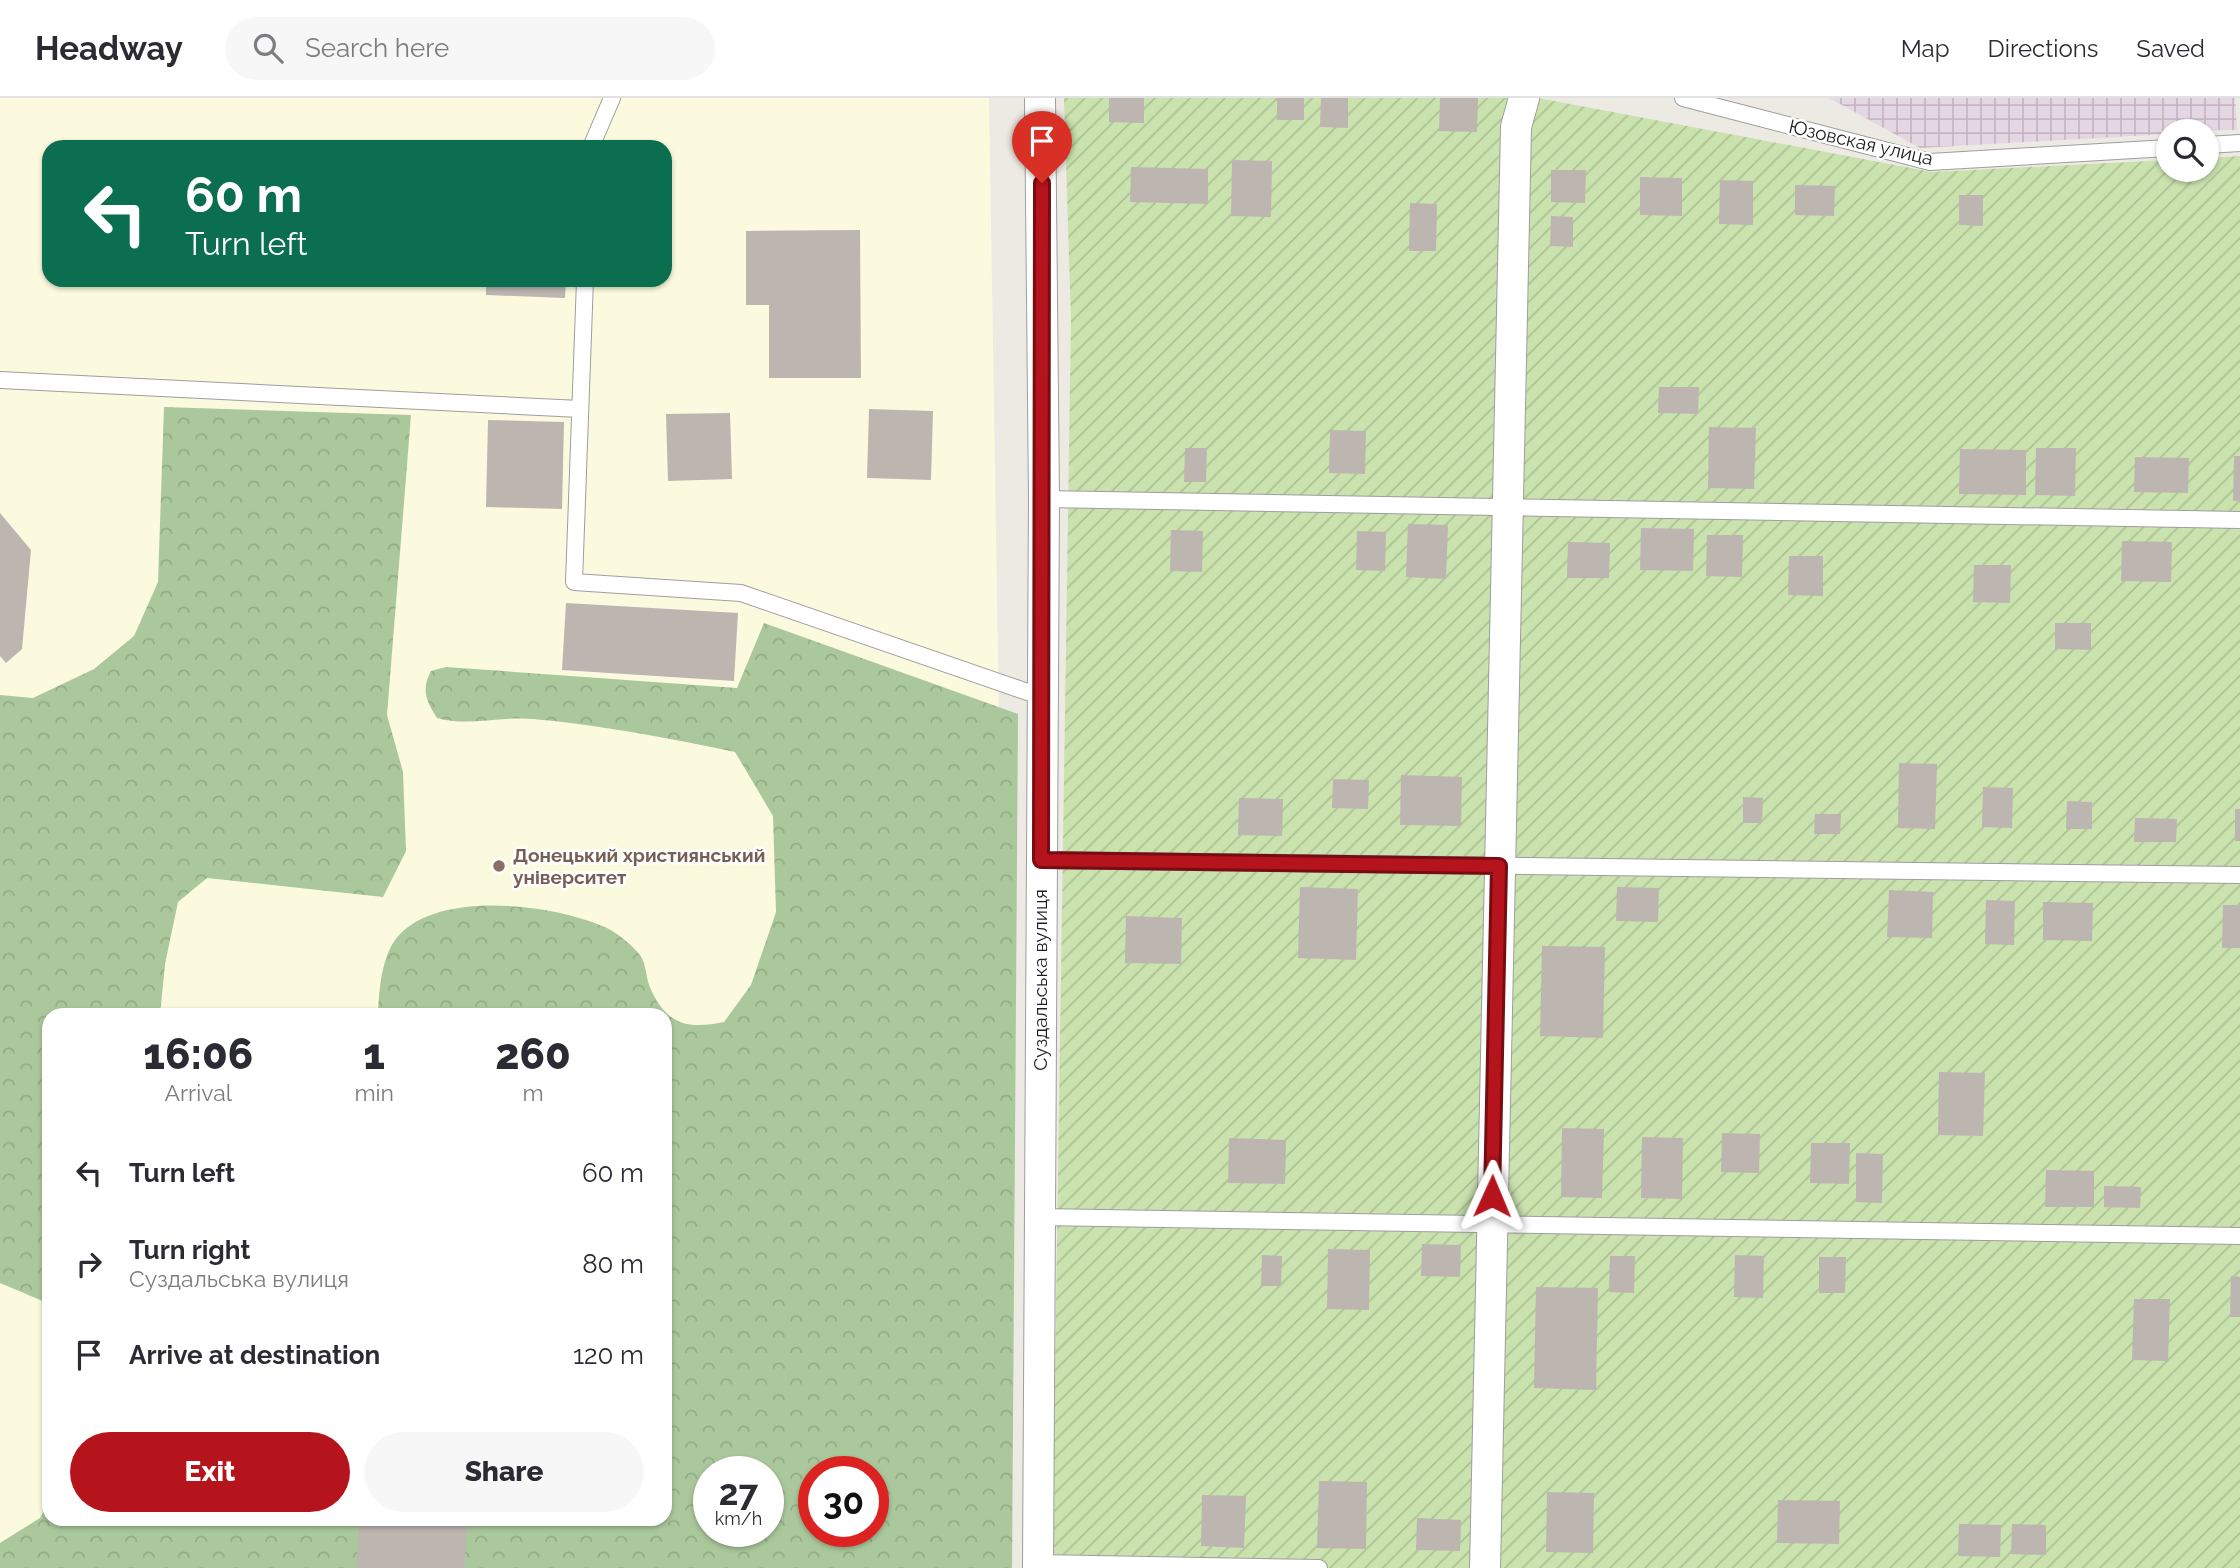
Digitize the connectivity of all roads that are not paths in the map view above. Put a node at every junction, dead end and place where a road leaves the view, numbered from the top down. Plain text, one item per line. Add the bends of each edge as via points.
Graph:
1 (612, 98) edge
2 (1040, 98) edge
3 (1524, 98) edge
4 (1683, 98) edge
5 (594, 140) edge
6 (2240, 143) edge
7 (2219, 144) edge
8 (2156, 149) edge
9 (585, 287) edge
10 (0, 380) edge
11 (580, 409) junction
12 (1044, 499) junction
13 (1507, 509) junction
14 (2240, 520) edge
15 (1042, 697) junction
16 (1041, 860) junction
17 (1499, 866) junction
18 (2240, 876) edge
19 (1039, 1217) junction
20 (1492, 1223) junction
21 (2240, 1236) edge
22 (1038, 1566) edge
23 (1319, 1568) edge
24 (1485, 1568) edge

1 - 5 lane
2 - 12 street, Суздальська вулиця
3 - 13 street via 1516,127
4 - 8 lane, Юзовская улица via 1930,162
6 - 7 lane
9 - 11 lane
10 - 11 lane
11 - 15 lane via 574,582 741,593
12 - 13 lane
12 - 15 street, Суздальська вулиця
13 - 14 lane
13 - 17 street
15 - 16 street, Суздальська вулиця
16 - 17 lane
16 - 19 street, Суздальська вулиця
17 - 18 lane
17 - 20 street
19 - 20 lane
19 - 22 street, Суздальська вулиця
20 - 21 lane
20 - 24 street
22 - 23 lane

